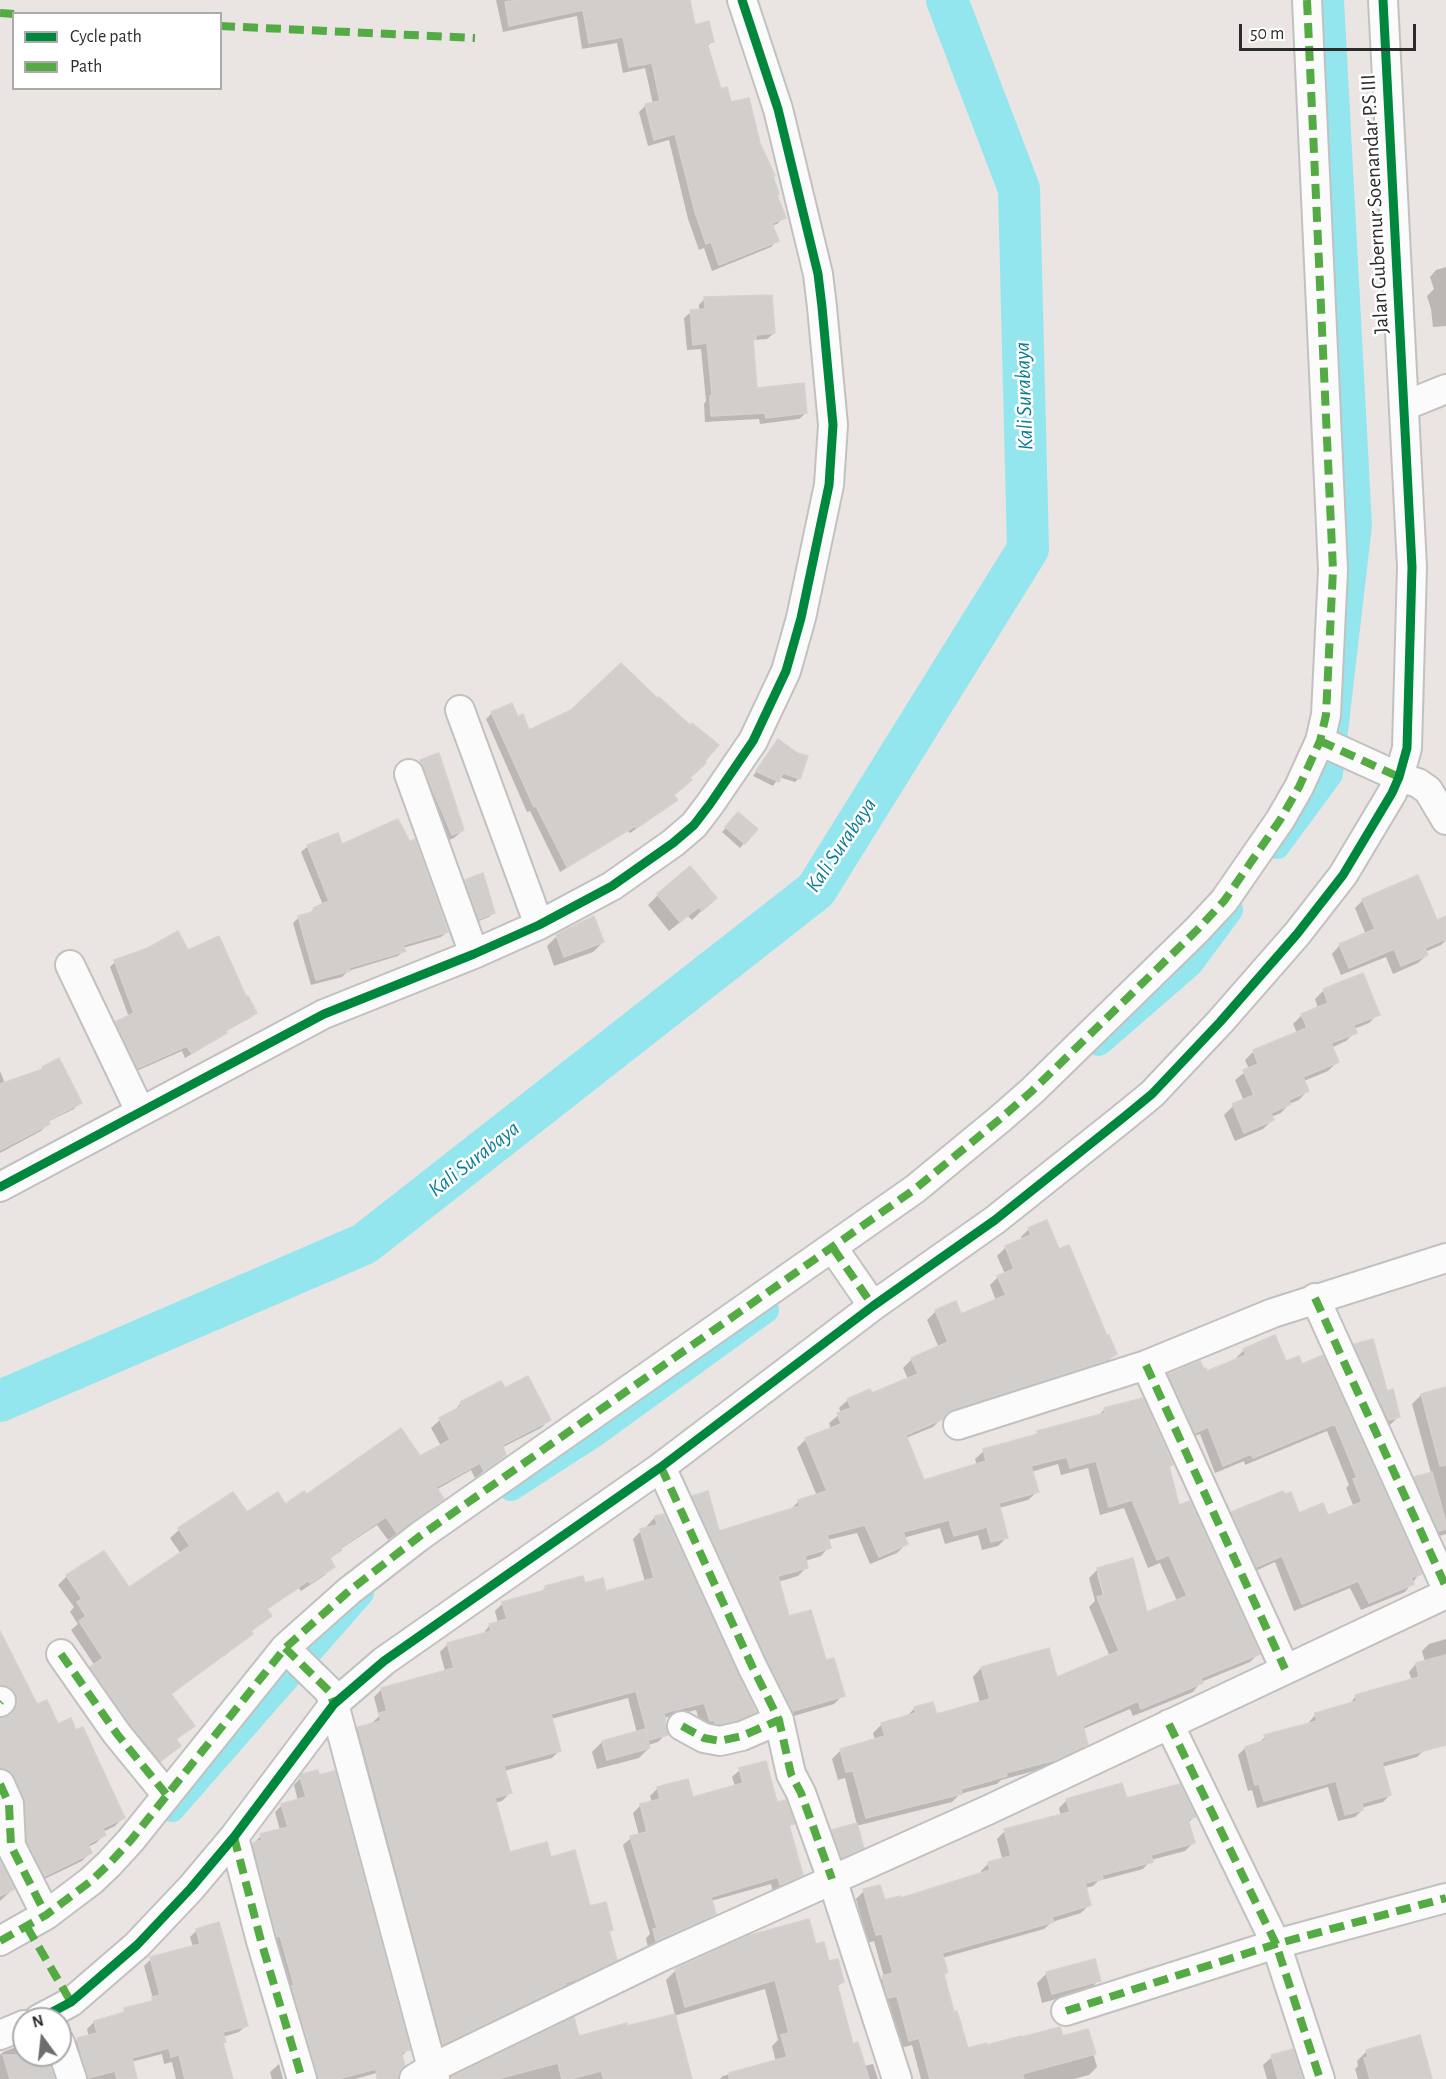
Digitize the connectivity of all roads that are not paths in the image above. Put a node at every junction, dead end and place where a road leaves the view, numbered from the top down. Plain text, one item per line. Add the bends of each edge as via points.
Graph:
1 (742, 0) edge
2 (1307, 0) edge
3 (1383, 0) edge
4 (1446, 388) edge
5 (1404, 406) junction
6 (460, 710) dead end
7 (1323, 743) junction
8 (1388, 772) junction
9 (409, 774) dead end
10 (1446, 819) edge
11 (539, 925) junction
12 (474, 954) junction
13 (70, 965) dead end
14 (140, 1111) junction
15 (0, 1187) edge
16 (835, 1251) junction
17 (1446, 1258) edge
18 (1315, 1298) junction
19 (870, 1303) junction
20 (1146, 1365) junction
21 (958, 1425) dead end
22 (661, 1467) junction
23 (1446, 1587) edge
24 (1446, 1594) edge
25 (288, 1651) junction
26 (62, 1654) dead end
27 (1285, 1669) junction
28 (331, 1697) junction
29 (779, 1720) junction
30 (1169, 1724) junction
31 (682, 1726) dead end
32 (0, 1784) edge
33 (166, 1794) junction
34 (234, 1837) junction
35 (832, 1879) junction
36 (1446, 1898) edge
37 (46, 1915) junction
38 (0, 1941) edge
39 (1276, 1944) junction
40 (64, 2007) edge
41 (1066, 2011) dead end
42 (427, 2075) edge
43 (302, 2079) edge
44 (897, 2079) edge
45 (1320, 2079) edge

1 - 11 street via 778,110 815,263 829,375 833,426 829,484 801,618 786,671 753,741 694,825 612,886
2 - 7 street via 1333,570
3 - 5 street, Jalan Gubernur Soenandar P.S III
4 - 5 street
5 - 8 street, Jalan Gubernur Soenandar P.S III via 1412,567 1407,748
6 - 11 street
7 - 8 street
7 - 16 street via 1280,820 1224,901 1197,930 1000,1119
8 - 10 street via 1428,790
8 - 19 street, Jalan Gubernur Soenandar P.S III via 1343,875 1328,896 1152,1094 995,1220
9 - 12 street
11 - 12 street
12 - 14 street via 324,1014
13 - 14 street
14 - 15 street
16 - 19 street
16 - 25 street via 420,1536 349,1591
17 - 18 street
18 - 20 street
18 - 23 street
19 - 22 street, Jalan Gubernur Soenandar P.S III
20 - 21 street
20 - 27 street
22 - 28 street, Jalan Gubernur Soenandar P.S III
22 - 29 street
24 - 27 street
25 - 28 street
25 - 33 street
26 - 33 street via 117,1734
27 - 30 street
28 - 34 street, Jalan Gubernur Soenandar P.S III
28 - 42 street
29 - 31 street via 742,1736 720,1740 704,1738
29 - 35 street via 791,1774
30 - 35 street
30 - 39 street
32 - 37 street via 9,1804 11,1846
33 - 37 street via 109,1864
34 - 40 street, Jalan Gubernur Soenandar P.S III via 136,1945
34 - 43 street
35 - 42 street via 663,1956
35 - 44 street
36 - 39 street
37 - 38 street
39 - 41 street
39 - 45 street

